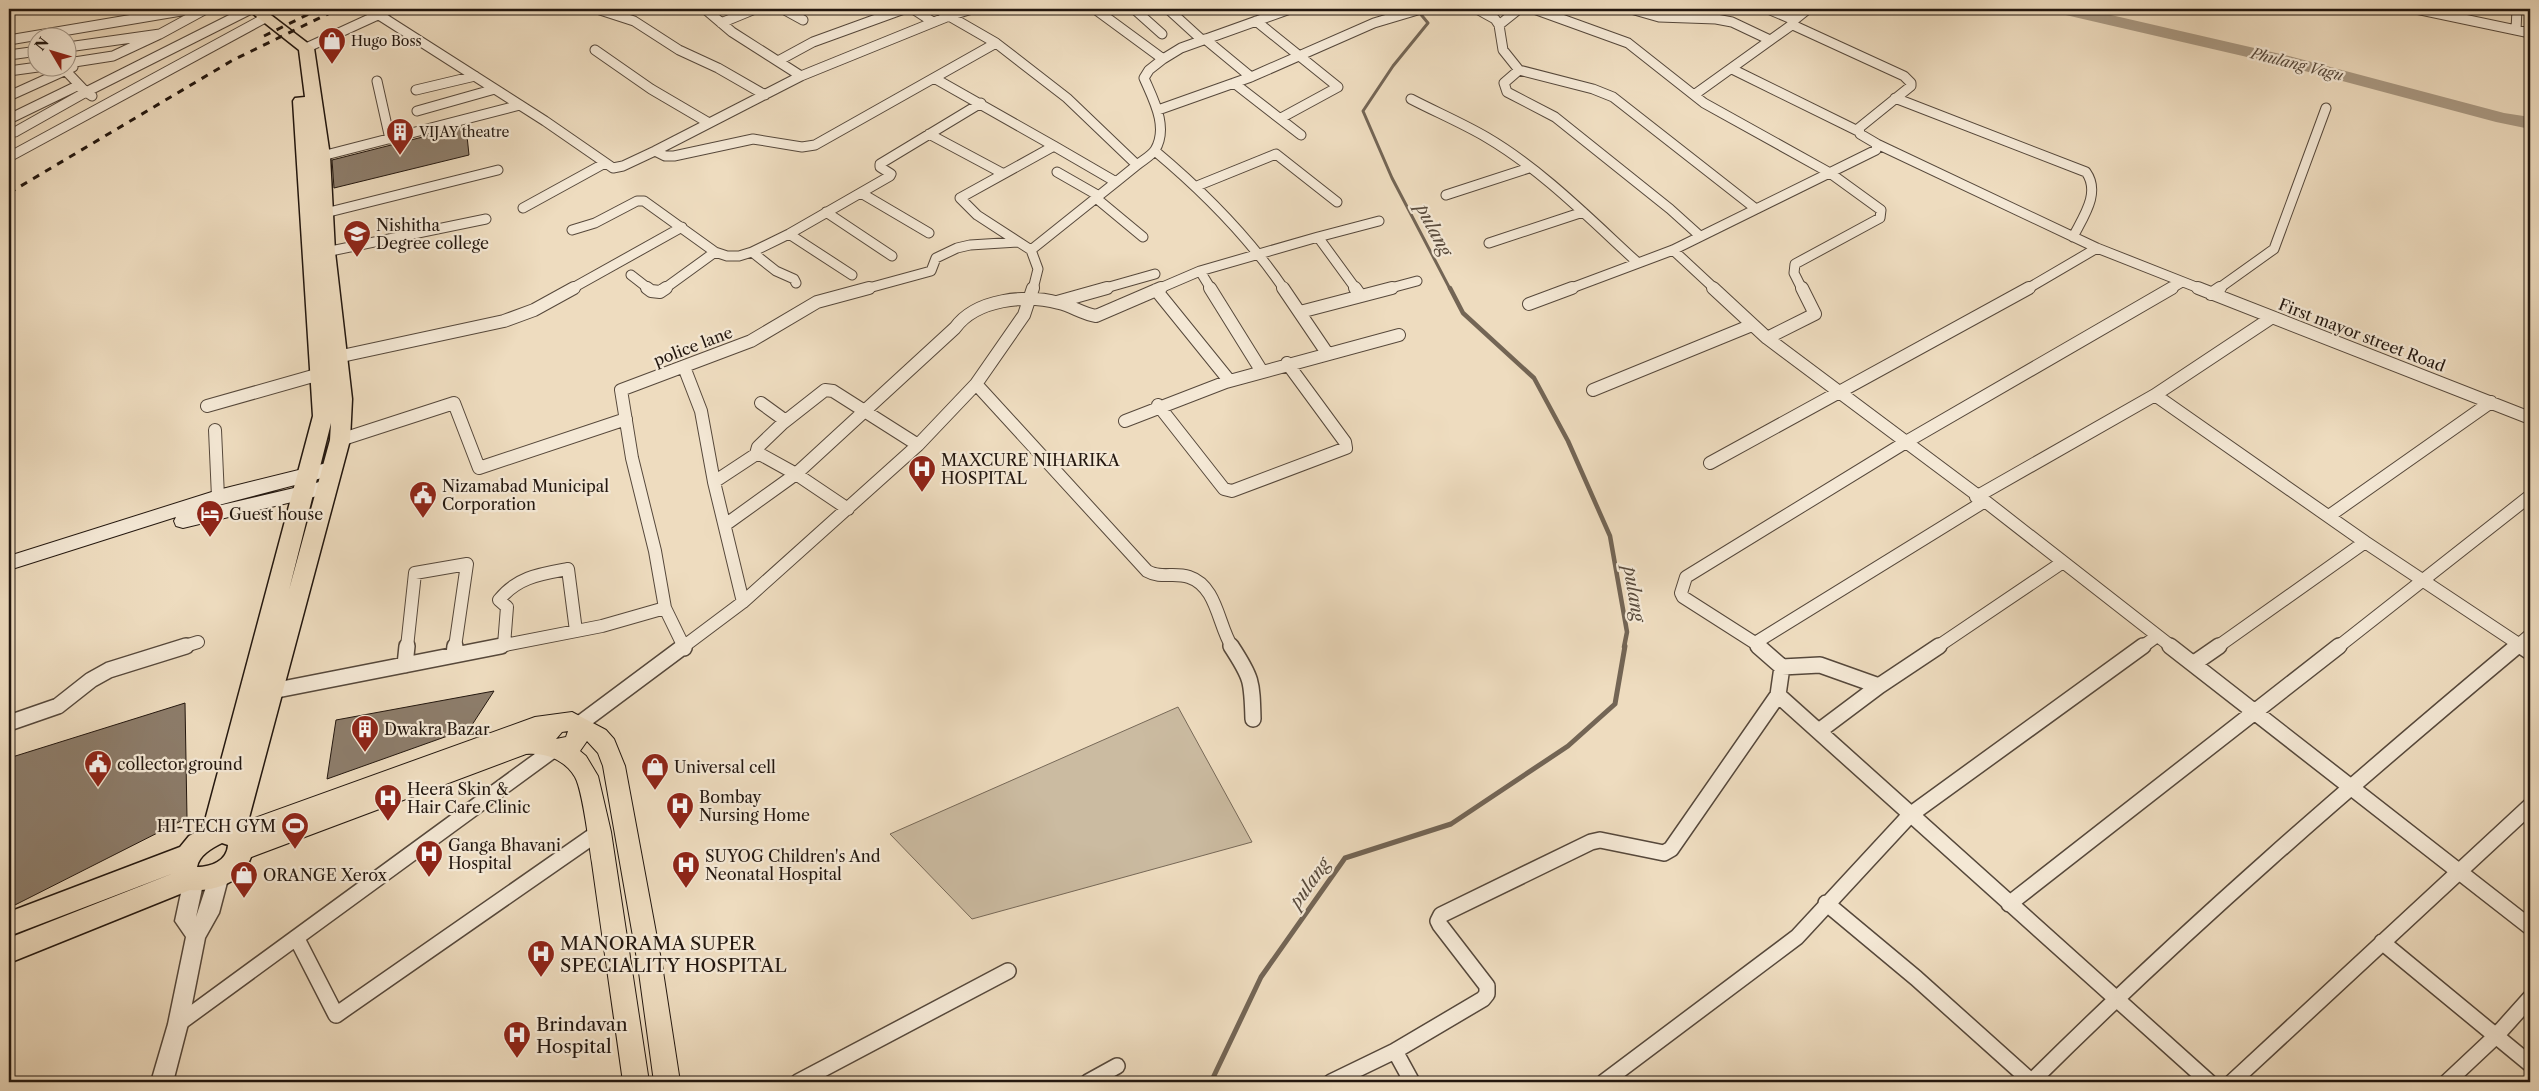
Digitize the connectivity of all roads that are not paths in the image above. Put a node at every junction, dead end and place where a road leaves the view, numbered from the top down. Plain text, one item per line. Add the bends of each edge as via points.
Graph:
1 (193, 9) edge
2 (206, 9) edge
3 (391, 9) edge
4 (597, 9) edge
5 (705, 9) edge
6 (754, 9) edge
7 (783, 9) edge
8 (904, 9) edge
9 (913, 9) edge
10 (937, 9) edge
11 (972, 9) edge
12 (1095, 9) edge
13 (1134, 9) edge
14 (1168, 9) edge
15 (1290, 9) edge
16 (1421, 9) edge
17 (1477, 9) edge
18 (1519, 9) edge
19 (1534, 9) edge
20 (1631, 9) edge
21 (1768, 9) edge
22 (1808, 9) edge
23 (2416, 9) edge
24 (2517, 9) edge
25 (257, 12) edge
26 (378, 15) junction
27 (949, 16) junction
28 (803, 20) dead end
29 (1256, 21) junction
30 (933, 22) junction
31 (1794, 22) junction
32 (720, 23) junction
33 (1499, 25) junction
34 (2516, 30) junction
35 (160, 34) junction
36 (1162, 34) dead end
37 (2530, 34) edge
38 (9, 40) edge
39 (1204, 40) junction
40 (1770, 40) junction
41 (996, 43) junction
42 (301, 45) junction
43 (78, 46) edge
44 (595, 50) dead end
45 (28, 53) edge
46 (9, 56) edge
47 (1300, 56) junction
48 (1163, 59) junction
49 (778, 61) junction
50 (78, 63) edge
51 (28, 68) edge
52 (1732, 69) junction
53 (1519, 70) junction
54 (9, 71) edge
55 (475, 76) junction
56 (801, 76) junction
57 (1251, 77) junction
58 (43, 78) edge
59 (75, 78) edge
60 (934, 78) junction
61 (377, 81) dead end
62 (1234, 83) junction
63 (82, 88) junction
64 (495, 89) junction
65 (416, 90) dead end
66 (765, 95) junction
67 (1694, 95) junction
68 (9, 96) edge
69 (1895, 98) junction
70 (1411, 99) dead end
71 (980, 102) junction
72 (105, 103) junction
73 (520, 105) junction
74 (2326, 108) dead end
75 (1158, 110) junction
76 (417, 111) dead end
77 (9, 118) edge
78 (1281, 118) junction
79 (709, 123) junction
80 (12, 131) edge
81 (1858, 131) junction
82 (930, 134) junction
83 (1301, 134) dead end
84 (390, 139) junction
85 (37, 142) junction
86 (1878, 144) junction
87 (1054, 146) junction
88 (655, 151) junction
89 (1155, 151) junction
90 (322, 156) junction
91 (9, 157) edge
92 (605, 163) junction
93 (1137, 165) junction
94 (1529, 168) junction
95 (498, 170) dead end
96 (1057, 172) dead end
97 (1002, 173) junction
98 (1830, 173) junction
99 (1116, 182) junction
100 (1197, 186) junction
101 (861, 194) junction
102 (1446, 195) dead end
103 (1097, 197) junction
104 (1337, 202) dead end
105 (523, 208) dead end
106 (1756, 209) junction
107 (826, 212) junction
108 (1583, 212) junction
109 (325, 213) junction
110 (486, 219) dead end
111 (1379, 221) dead end
112 (682, 228) junction
113 (572, 230) dead end
114 (929, 233) dead end
115 (789, 234) junction
116 (1700, 236) junction
117 (1143, 237) dead end
118 (1318, 237) junction
119 (2073, 237) junction
120 (1018, 242) junction
121 (1489, 243) dead end
122 (2097, 248) junction
123 (1031, 250) junction
124 (1673, 250) junction
125 (326, 252) junction
126 (715, 252) junction
127 (752, 252) junction
128 (1260, 254) junction
129 (892, 256) dead end
130 (1638, 263) junction
131 (1200, 271) junction
132 (1154, 274) dead end
133 (631, 275) dead end
134 (852, 275) dead end
135 (1417, 281) dead end
136 (2182, 282) junction
137 (796, 283) dead end
138 (1156, 290) junction
139 (2211, 294) junction
140 (1360, 295) junction
141 (1030, 300) junction
142 (1057, 302) junction
143 (1529, 304) dead end
144 (1300, 312) junction
145 (2271, 318) junction
146 (1752, 325) junction
147 (1399, 335) dead end
148 (1767, 338) junction
149 (1327, 353) junction
150 (337, 357) junction
151 (1287, 363) junction
152 (684, 367) junction
153 (1262, 370) junction
154 (320, 374) junction
155 (1228, 379) junction
156 (976, 384) junction
157 (1592, 390) dead end
158 (1838, 393) junction
159 (2155, 395) junction
160 (2491, 402) junction
161 (761, 403) dead end
162 (1158, 405) junction
163 (207, 406) dead end
164 (866, 412) junction
165 (2530, 418) edge
166 (626, 419) junction
167 (1125, 421) dead end
168 (783, 423) junction
169 (215, 430) dead end
170 (340, 440) junction
171 (1906, 442) junction
172 (918, 446) junction
173 (756, 454) junction
174 (1710, 463) dead end
175 (796, 474) junction
176 (329, 478) junction
177 (305, 482) junction
178 (714, 482) junction
179 (2530, 496) edge
180 (218, 497) junction
181 (1980, 499) junction
182 (848, 509) junction
183 (2329, 516) junction
184 (725, 525) junction
185 (2365, 542) junction
186 (2063, 562) junction
187 (9, 563) edge
188 (9, 572) edge
189 (2422, 579) junction
190 (743, 602) junction
191 (664, 608) junction
192 (576, 631) junction
193 (2530, 635) edge
194 (2157, 636) junction
195 (198, 642) dead end
196 (1755, 643) junction
197 (504, 645) junction
198 (684, 648) junction
199 (2524, 648) edge
200 (454, 655) junction
201 (405, 664) junction
202 (2194, 664) junction
203 (1782, 667) junction
204 (1879, 686) junction
205 (272, 691) junction
206 (1778, 695) junction
207 (2256, 713) junction
208 (1253, 719) dead end
209 (9, 723) edge
210 (579, 726) junction
211 (1818, 731) junction
212 (553, 742) junction
213 (2351, 787) junction
214 (2530, 806) edge
215 (1910, 815) junction
216 (599, 832) junction
217 (230, 838) junction
218 (190, 871) junction
219 (2458, 871) junction
220 (219, 875) junction
221 (1826, 903) junction
222 (2009, 904) junction
223 (9, 924) edge
224 (2530, 927) edge
225 (196, 935) junction
226 (297, 939) junction
227 (2382, 942) junction
228 (9, 950) edge
229 (1008, 971) dead end
230 (2114, 998) junction
231 (2530, 998) edge
232 (178, 1024) junction
233 (2496, 1036) junction
234 (1394, 1051) junction
235 (2530, 1064) edge
236 (1117, 1066) dead end
237 (822, 1077) edge
238 (162, 1082) edge
239 (636, 1082) edge
240 (667, 1082) edge
241 (798, 1082) edge
242 (1088, 1082) edge
243 (1331, 1082) edge
244 (1412, 1082) edge
245 (1604, 1082) edge
246 (2032, 1082) edge
247 (2209, 1082) edge
248 (2232, 1082) edge
249 (2447, 1082) edge

1 - 38 street
2 - 35 street
3 - 26 street
4 - 66 street via 634,21 679,50
5 - 32 street
6 - 32 street
7 - 28 street
8 - 49 street via 813,42
9 - 30 street
10 - 27 street
11 - 27 street
12 - 48 street
13 - 36 street
14 - 39 street
15 - 29 street
16 - 47 street via 1374,24
17 - 33 street
18 - 33 street
19 - 67 street via 1628,42
20 - 40 street via 1659,18 1732,22
21 - 31 street
22 - 31 street
23 - 34 street
24 - 34 street
25 - 42 highway
25 - 63 street
25 - 72 street
26 - 42 street
26 - 55 street
27 - 30 street
27 - 41 street
29 - 39 street
29 - 47 street
30 - 56 street
31 - 40 street
31 - 69 street via 1909,80 1911,86
32 - 49 street
33 - 53 street via 1503,50
34 - 37 street
35 - 43 street
35 - 50 street via 113,56
39 - 48 street
39 - 57 street
40 - 52 street
41 - 60 street
41 - 93 street via 1067,98
42 - 90 highway
42 - 154 highway via 292,48 301,105
44 - 79 street
45 - 46 street
47 - 57 street
47 - 78 street via 1338,87
48 - 75 street via 1144,78
49 - 56 street
51 - 54 street
52 - 67 street
52 - 81 street, First mayor street Road
53 - 106 street via 1613,97
53 - 116 street via 1504,83 1507,92 1569,128
55 - 64 street
55 - 65 street
56 - 66 street
57 - 62 street
58 - 68 street
59 - 63 street
60 - 71 street
60 - 88 street via 816,145 802,147 753,139 674,156
61 - 84 street
62 - 75 street
62 - 78 street
63 - 72 street
63 - 77 street
63 - 80 street
64 - 73 street
64 - 76 street
66 - 79 street
67 - 98 street
69 - 81 street
69 - 119 street via 2086,172 2093,182 2091,200
70 - 94 street via 1486,137
71 - 82 street
71 - 87 street
72 - 85 street
73 - 84 street
73 - 92 street
74 - 139 street via 2274,249
75 - 89 street via 1160,137
78 - 83 street
79 - 88 street
80 - 85 street
81 - 86 street, First mayor street Road
82 - 97 street
82 - 101 street via 880,164 891,175
84 - 90 street
85 - 91 street
86 - 98 street via 1876,150
86 - 119 street, First mayor street Road
87 - 97 street
87 - 99 street
88 - 92 street via 618,168
89 - 93 street
89 - 100 street
90 - 109 highway
92 - 105 street
93 - 99 street
94 - 102 street
94 - 108 street
95 - 109 street
96 - 103 street
97 - 120 street via 960,198 977,215
98 - 106 street
98 - 148 street via 1878,207 1882,214 1795,264 1794,273 1815,314
99 - 103 street
100 - 104 street via 1276,154
100 - 128 street
101 - 107 street
101 - 114 street
103 - 117 street
103 - 123 street
106 - 116 street
107 - 115 street
107 - 129 street
108 - 121 street
108 - 130 street
109 - 125 highway
110 - 125 street
111 - 118 street
112 - 113 street via 641,200 595,223
112 - 126 street
112 - 150 street via 534,310 504,321
115 - 127 street
115 - 134 street
116 - 124 street
118 - 128 street
118 - 140 street
119 - 122 street, First mayor street Road
120 - 123 street
120 - 152 street, police lane via 958,248 936,258 932,271 817,302 750,342
122 - 136 street, First mayor street Road
122 - 158 street
123 - 141 street via 1038,269
124 - 130 street
124 - 146 street
125 - 150 highway
126 - 127 street via 738,256
126 - 133 street via 660,292 651,292
127 - 137 street
128 - 131 street
128 - 144 street
130 - 143 street
131 - 138 street
131 - 153 street
132 - 142 street
135 - 140 street
136 - 139 street, First mayor street Road
136 - 171 street
138 - 142 street via 1096,316
138 - 155 street
139 - 145 street, First mayor street Road
140 - 144 street
141 - 142 street
141 - 156 street via 1024,315
141 - 164 street via 977,308 966,314
144 - 149 street
145 - 159 street
145 - 160 street, First mayor street Road
146 - 148 street
146 - 157 street
147 - 149 street
148 - 158 street
149 - 151 street
150 - 170 highway via 342,399
151 - 153 street
151 - 162 street via 1345,442 1346,448 1232,491 1224,489
152 - 166 street, police lane via 621,390
152 - 178 street via 701,411
153 - 155 street
154 - 163 street
154 - 177 highway via 322,416
155 - 162 street
156 - 172 street
156 - 208 street via 1147,571 1156,576 1187,576 1206,589 1225,636 1249,673
158 - 171 street
158 - 174 street
159 - 181 street
159 - 183 street
160 - 165 street, First mayor street Road
160 - 183 street
161 - 168 street via 782,416
162 - 167 street
164 - 168 street via 833,391 825,390
164 - 172 street
164 - 175 street
166 - 170 street via 479,468 454,403
166 - 191 street, police lane
168 - 173 street via 758,447
169 - 180 street
170 - 176 highway
171 - 181 street
171 - 196 street via 1686,577 1682,597
172 - 182 street
173 - 175 street
173 - 178 street
175 - 182 street
175 - 184 street
176 - 177 main road
176 - 205 highway
177 - 180 main road
177 - 188 main road via 219,511
177 - 217 highway
178 - 184 street
179 - 189 street
180 - 187 main road
181 - 186 street
181 - 196 street
182 - 190 street
183 - 185 street
184 - 190 street
185 - 189 street
185 - 202 street
186 - 194 street
186 - 204 street
189 - 199 street
189 - 207 street
190 - 198 street
191 - 192 street
191 - 198 street, police lane
192 - 197 street
192 - 197 street via 568,569 519,580 506,589 500,600 507,606
193 - 199 street
194 - 202 street
194 - 215 street
195 - 209 street via 109,670 91,680 66,702
196 - 203 street
197 - 200 street
198 - 210 street
199 - 213 street
200 - 201 street
200 - 201 street via 467,564 415,573
201 - 205 street
202 - 207 street
203 - 204 street via 1820,665
203 - 206 street
204 - 211 street
205 - 217 highway
206 - 211 street
206 - 234 street via 1671,849 1664,853 1600,840 1591,842 1441,915 1440,926 1487,986 1487,994
207 - 213 street
207 - 222 street
210 - 212 main road via 578,739 571,746
210 - 240 main road via 601,738 614,766 650,965
211 - 215 street
212 - 216 main road via 578,763 587,776
212 - 217 main road via 526,744
212 - 226 street via 533,766
213 - 219 street
213 - 230 street
214 - 219 street
215 - 221 street
215 - 222 street
216 - 226 street via 336,1015
216 - 239 main road
217 - 218 highway via 195,845
217 - 220 highway via 236,861
218 - 220 highway via 211,879
218 - 223 highway
218 - 225 street via 184,920
218 - 228 highway
219 - 224 street
219 - 227 street
220 - 225 street via 209,913
221 - 245 street via 1797,937
221 - 246 street
222 - 230 street
225 - 232 street
226 - 232 street
227 - 233 street
227 - 248 street
229 - 237 street
230 - 246 street
230 - 247 street
231 - 233 street
232 - 238 street
233 - 235 street
233 - 249 street
234 - 243 street
234 - 244 street
236 - 242 street
237 - 241 street

